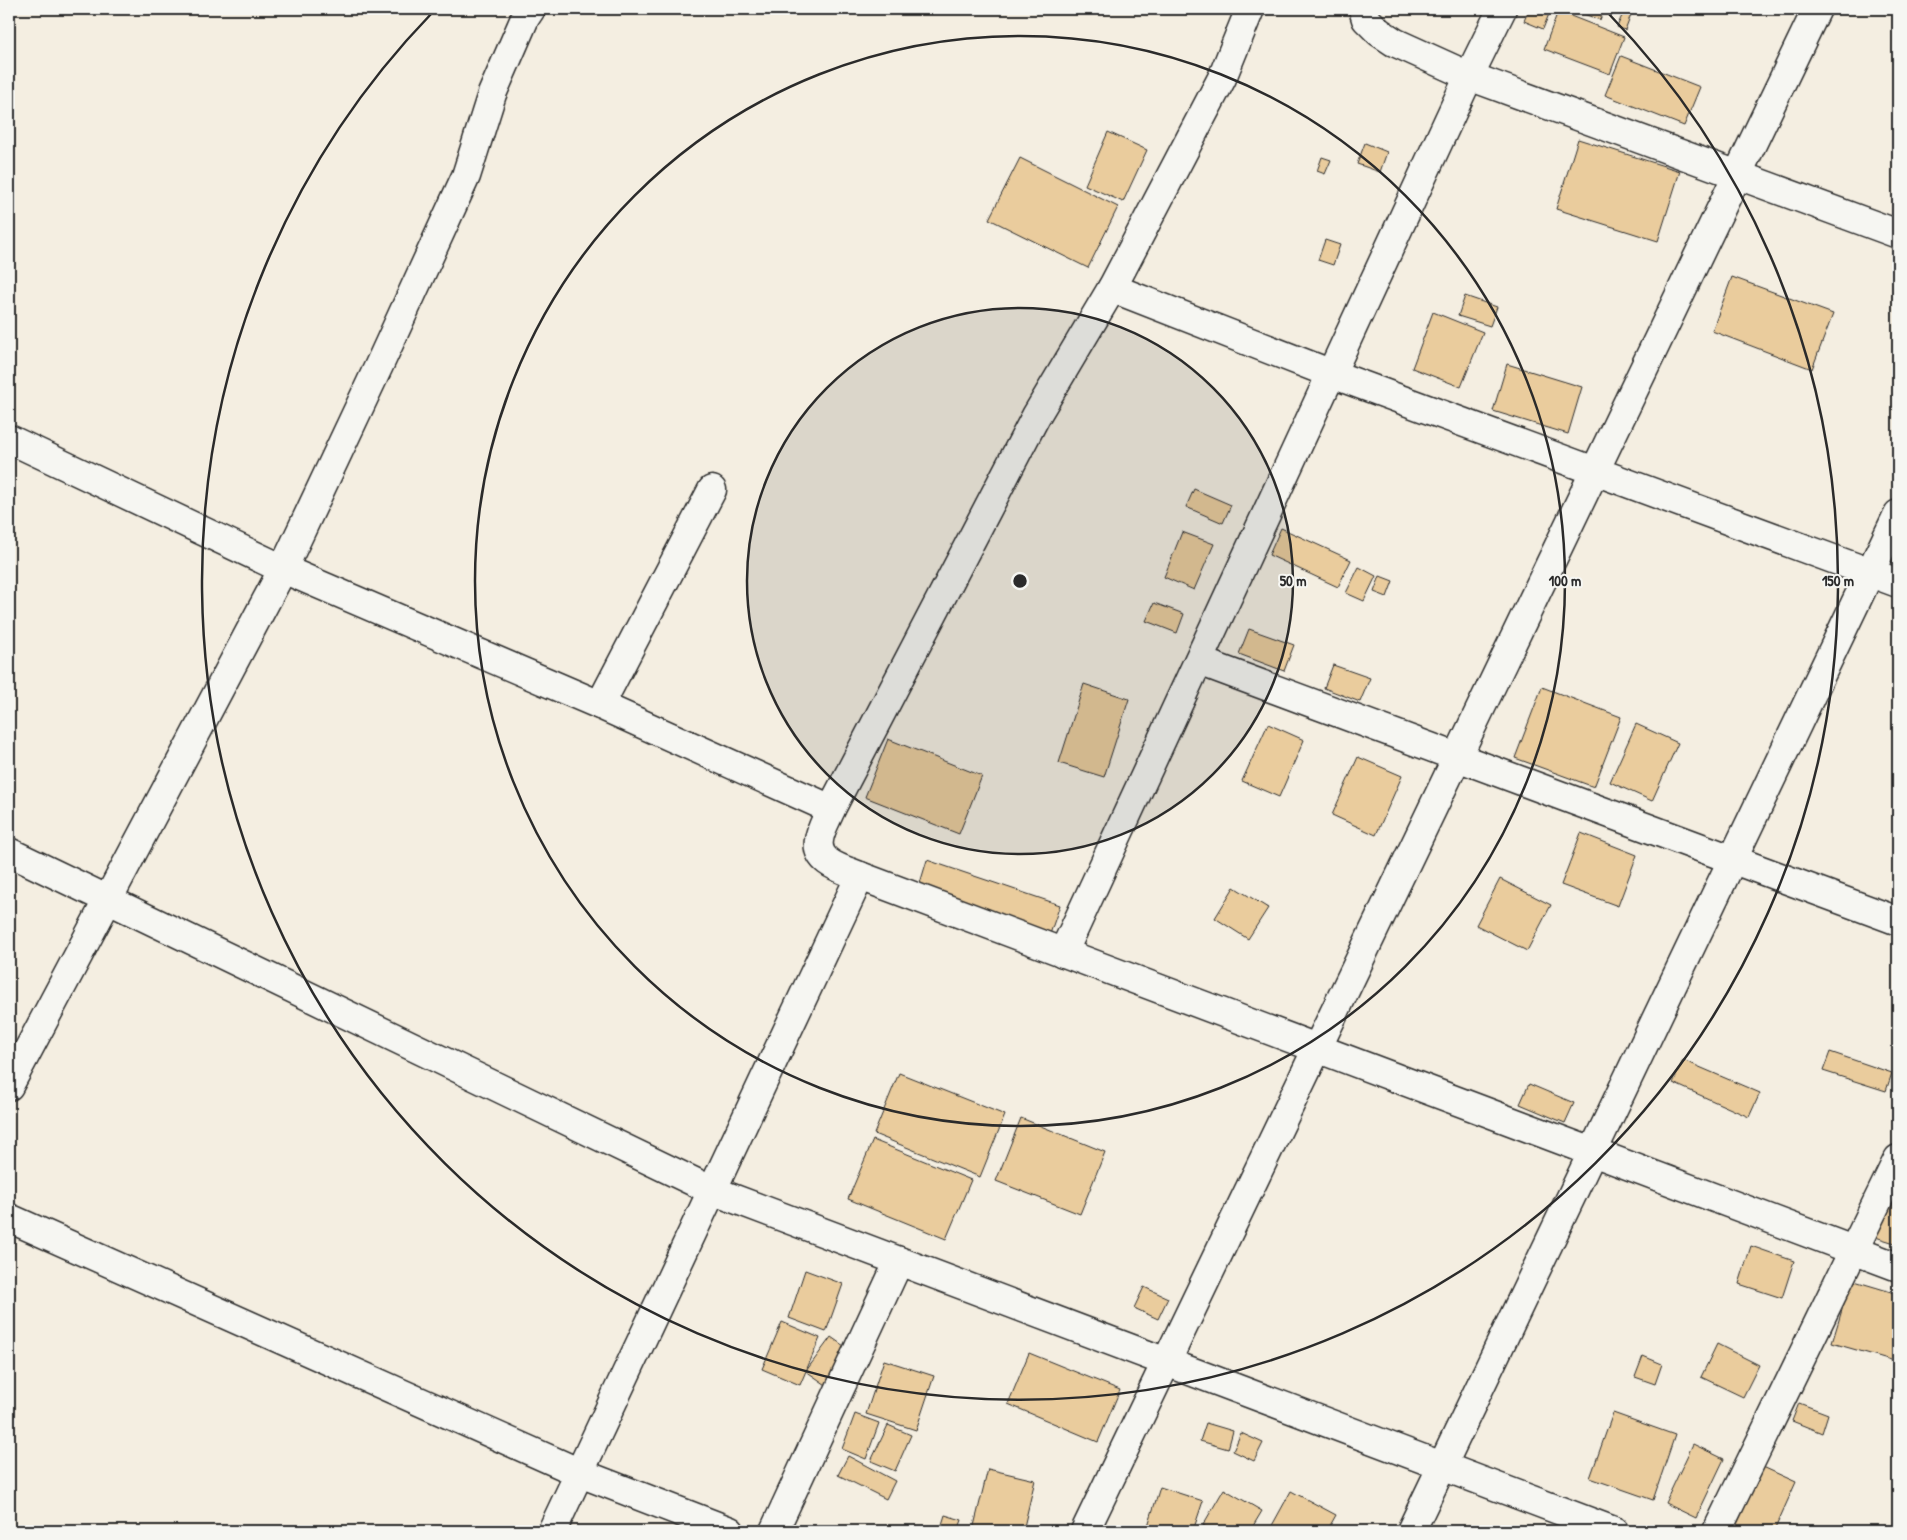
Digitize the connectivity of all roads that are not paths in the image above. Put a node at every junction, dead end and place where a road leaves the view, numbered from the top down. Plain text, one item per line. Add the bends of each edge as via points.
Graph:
1 (531, 9) edge
2 (1250, 9) edge
3 (1363, 9) edge
4 (1502, 9) edge
5 (1816, 9) edge
6 (1469, 76) junction
7 (1737, 174) junction
8 (1898, 234) edge
9 (1112, 288) junction
10 (1332, 374) junction
11 (9, 439) edge
12 (1594, 472) junction
13 (712, 490) dead end
14 (1898, 514) edge
15 (283, 569) junction
16 (1870, 573) junction
17 (1898, 583) edge
18 (1199, 661) junction
19 (600, 705) junction
20 (1457, 757) junction
21 (831, 810) junction
22 (9, 852) edge
23 (1733, 860) junction
24 (860, 876) junction
25 (108, 900) junction
26 (1898, 921) edge
27 (1063, 953) junction
28 (1318, 1048) junction
29 (9, 1086) edge
30 (1592, 1152) junction
31 (1898, 1159) edge
32 (712, 1190) junction
33 (9, 1218) edge
34 (1854, 1250) junction
35 (899, 1261) junction
36 (1898, 1267) edge
37 (1166, 1362) junction
38 (1442, 1466) junction
39 (580, 1473) junction
40 (552, 1531) edge
41 (730, 1531) edge
42 (774, 1531) edge
43 (1085, 1531) edge
44 (1411, 1531) edge
45 (1614, 1531) edge
46 (1717, 1531) edge

1 - 15 street via 492,94 466,176
2 - 9 street via 1222,78
3 - 6 street via 1366,19 1394,42
4 - 6 street
5 - 7 street
6 - 7 street
6 - 10 street
7 - 8 street
7 - 12 street
9 - 10 street
9 - 21 street via 1036,416
10 - 12 street
10 - 18 street
11 - 15 street
12 - 16 street
12 - 20 street
13 - 19 street
14 - 16 street
15 - 19 street
15 - 25 street
16 - 17 street
16 - 23 street
18 - 20 street
18 - 27 street
19 - 21 street
20 - 23 street
20 - 28 street
21 - 24 street via 819,839 820,852 828,862
22 - 25 street
23 - 26 street
23 - 30 street
24 - 27 street
24 - 32 street
25 - 29 street
25 - 32 street
27 - 28 street
28 - 30 street
28 - 37 street
30 - 34 street
30 - 38 street
31 - 34 street
32 - 35 street
32 - 39 street
33 - 39 street
34 - 36 street
34 - 46 street
35 - 37 street
35 - 42 street
37 - 38 street
37 - 43 street
38 - 44 street
38 - 45 street
39 - 40 street
39 - 41 street

